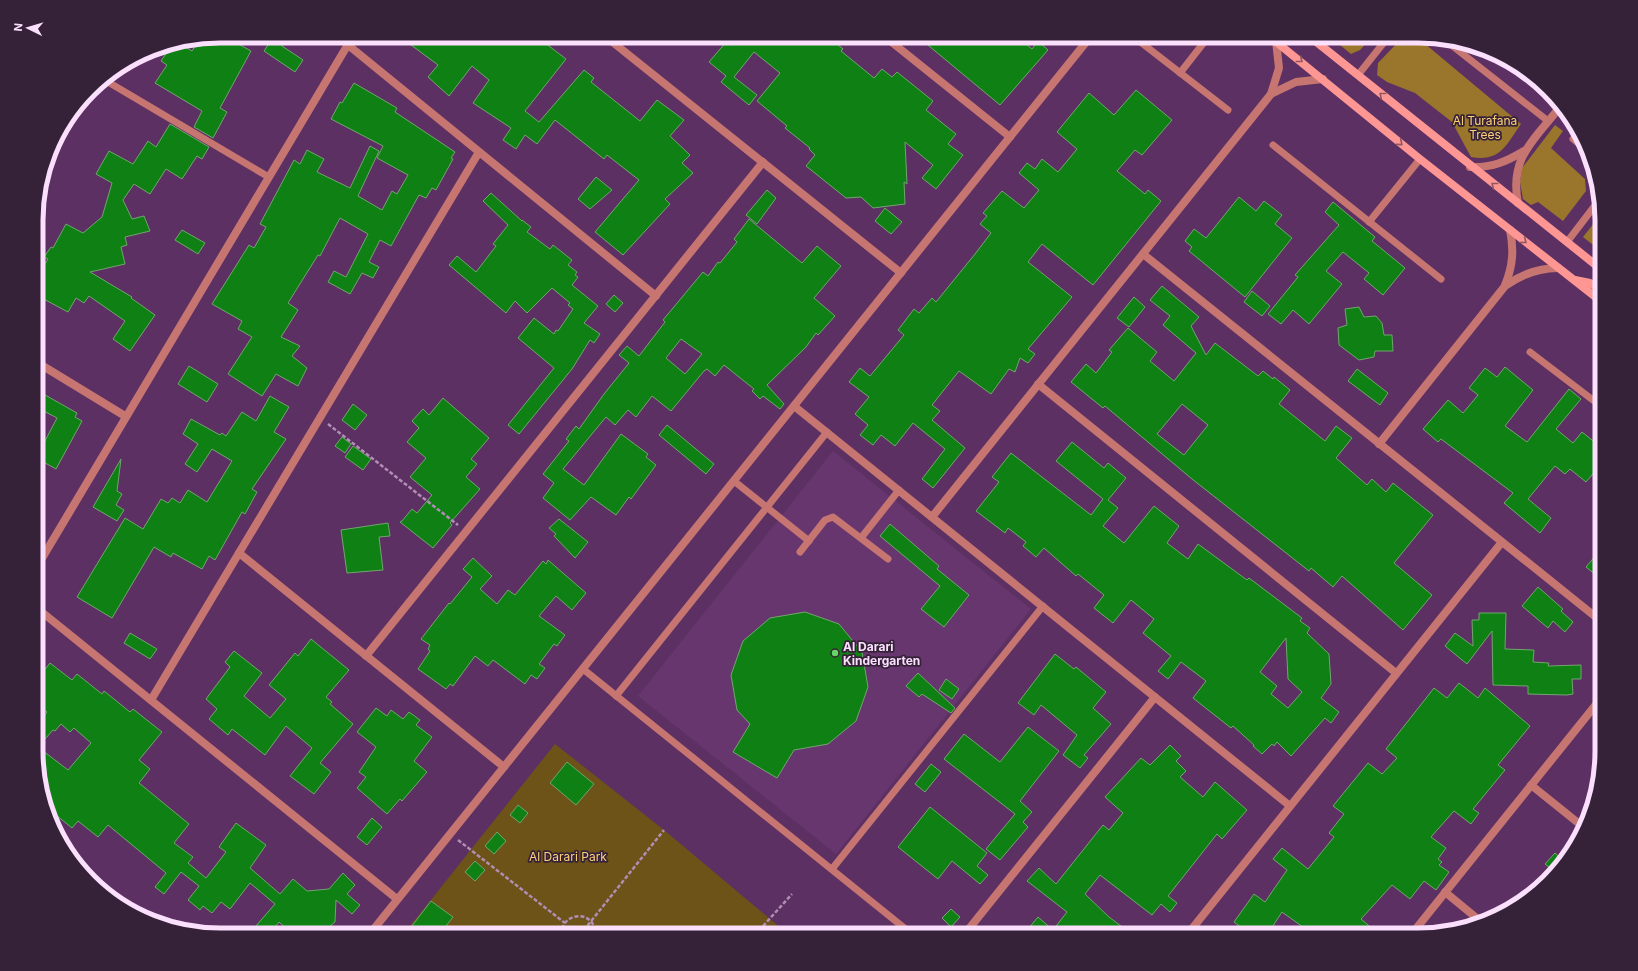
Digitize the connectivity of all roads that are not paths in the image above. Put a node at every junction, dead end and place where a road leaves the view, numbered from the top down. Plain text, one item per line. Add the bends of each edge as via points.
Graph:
1 (614, 43) edge
2 (893, 43) edge
3 (1086, 43) edge
4 (1142, 43) edge
5 (1204, 43) edge
6 (1273, 43) edge
7 (1277, 43) edge
8 (1318, 43) edge
9 (1383, 43) edge
10 (348, 45) joint
11 (1453, 46) edge
12 (1180, 73) junction
13 (1358, 75) junction
14 (1322, 79) junction
15 (108, 83) edge
16 (1271, 94) junction
17 (1228, 110) dead end
18 (1557, 111) edge
19 (1548, 121) junction
20 (1010, 137) junction
21 (1573, 139) dead end
22 (1577, 142) edge
23 (1273, 145) dead end
24 (1524, 151) junction
25 (479, 152) junction
26 (1420, 159) junction
27 (763, 162) junction
28 (1470, 167) junction
29 (268, 176) junction
30 (1518, 203) junction
31 (1595, 206) edge
32 (1369, 222) junction
33 (1510, 230) junction
34 (1566, 242) junction
35 (1143, 254) junction
36 (1595, 265) edge
37 (1558, 268) junction
38 (901, 273) junction
39 (1441, 279) dead end
40 (1574, 280) junction
41 (1505, 286) junction
42 (1595, 286) edge
43 (656, 296) junction
44 (1595, 296) edge
45 (1530, 352) dead end
46 (43, 367) edge
47 (1038, 384) junction
48 (1595, 402) edge
49 (794, 406) junction
50 (125, 416) junction
51 (827, 432) junction
52 (1378, 444) junction
53 (734, 481) junction
54 (898, 490) junction
55 (767, 508) junction
56 (932, 517) junction
57 (861, 538) junction
58 (809, 541) junction
59 (1502, 542) junction
60 (800, 552) dead end
61 (239, 553) junction
62 (43, 556) edge
63 (888, 559) dead end
64 (1042, 606) junction
65 (43, 613) edge
66 (1595, 616) edge
67 (366, 656) junction
68 (583, 669) junction
69 (1396, 673) junction
70 (616, 696) junction
71 (1155, 697) junction
72 (151, 700) junction
73 (1595, 706) edge
74 (504, 767) junction
75 (1531, 785) junction
76 (1290, 806) junction
77 (1580, 824) edge
78 (832, 869) junction
79 (1445, 892) junction
80 (398, 899) junction
81 (1477, 918) edge
82 (375, 928) edge
83 (904, 928) edge
84 (970, 928) edge
85 (1193, 928) edge
86 (1416, 928) edge

1 - 27 street
2 - 20 street
3 - 20 street
4 - 12 lane
5 - 12 lane
6 - 16 street via 1279,68
7 -> 14 main road
8 - 13 main road
9 - 13 lane
10 - 25 street
10 - 29 street
11 - 19 lane
12 - 17 lane
28 -> 13 main road
14 - 16 street via 1296,82
14 -> 26 main road
15 - 29 lane
16 - 35 street
18 - 19 street
19 - 24 street
20 - 38 street
21 - 22 lane
23 - 32 lane
24 - 28 street via 1499,165
24 - 30 street via 1516,177
25 - 43 street
25 - 61 street
26 - 32 lane
26 - 33 main road
27 - 38 street
27 - 43 street
30 -> 28 main road
29 - 50 street
30 - 34 main road
31 - 34 lane
32 - 39 lane
33 -> 37 main road
33 - 41 street via 1513,258
34 - 36 main road
35 - 47 street
35 - 52 street
37 - 40 main road
37 - 41 street via 1530,272
38 - 49 street
40 - 42 main road
40 - 44 main road
41 - 52 street
43 - 67 street
45 - 48 lane
46 - 50 street
47 - 56 street
47 - 69 street
49 - 51 street
49 - 53 street
50 - 62 street
51 - 54 street
51 - 55 lane
52 - 59 street
53 - 55 lane
53 - 68 street
54 - 56 street
54 - 57 lane
55 - 58 lane
55 - 70 lane
56 - 64 street
57 - 58 lane via 838,519 829,518
57 - 63 lane
58 - 60 lane
59 - 66 street
59 - 69 street
61 - 67 street
61 - 72 street
64 - 71 street
64 - 78 lane
65 - 72 street
67 - 74 street
68 - 70 lane
68 - 74 street
69 - 76 street
70 - 78 lane
71 - 76 street
71 - 84 street
72 - 80 street
73 - 75 street
74 - 80 street
75 - 77 street
75 - 79 street
76 - 85 street
78 - 83 lane
79 - 81 street
79 - 86 street
80 - 82 street

